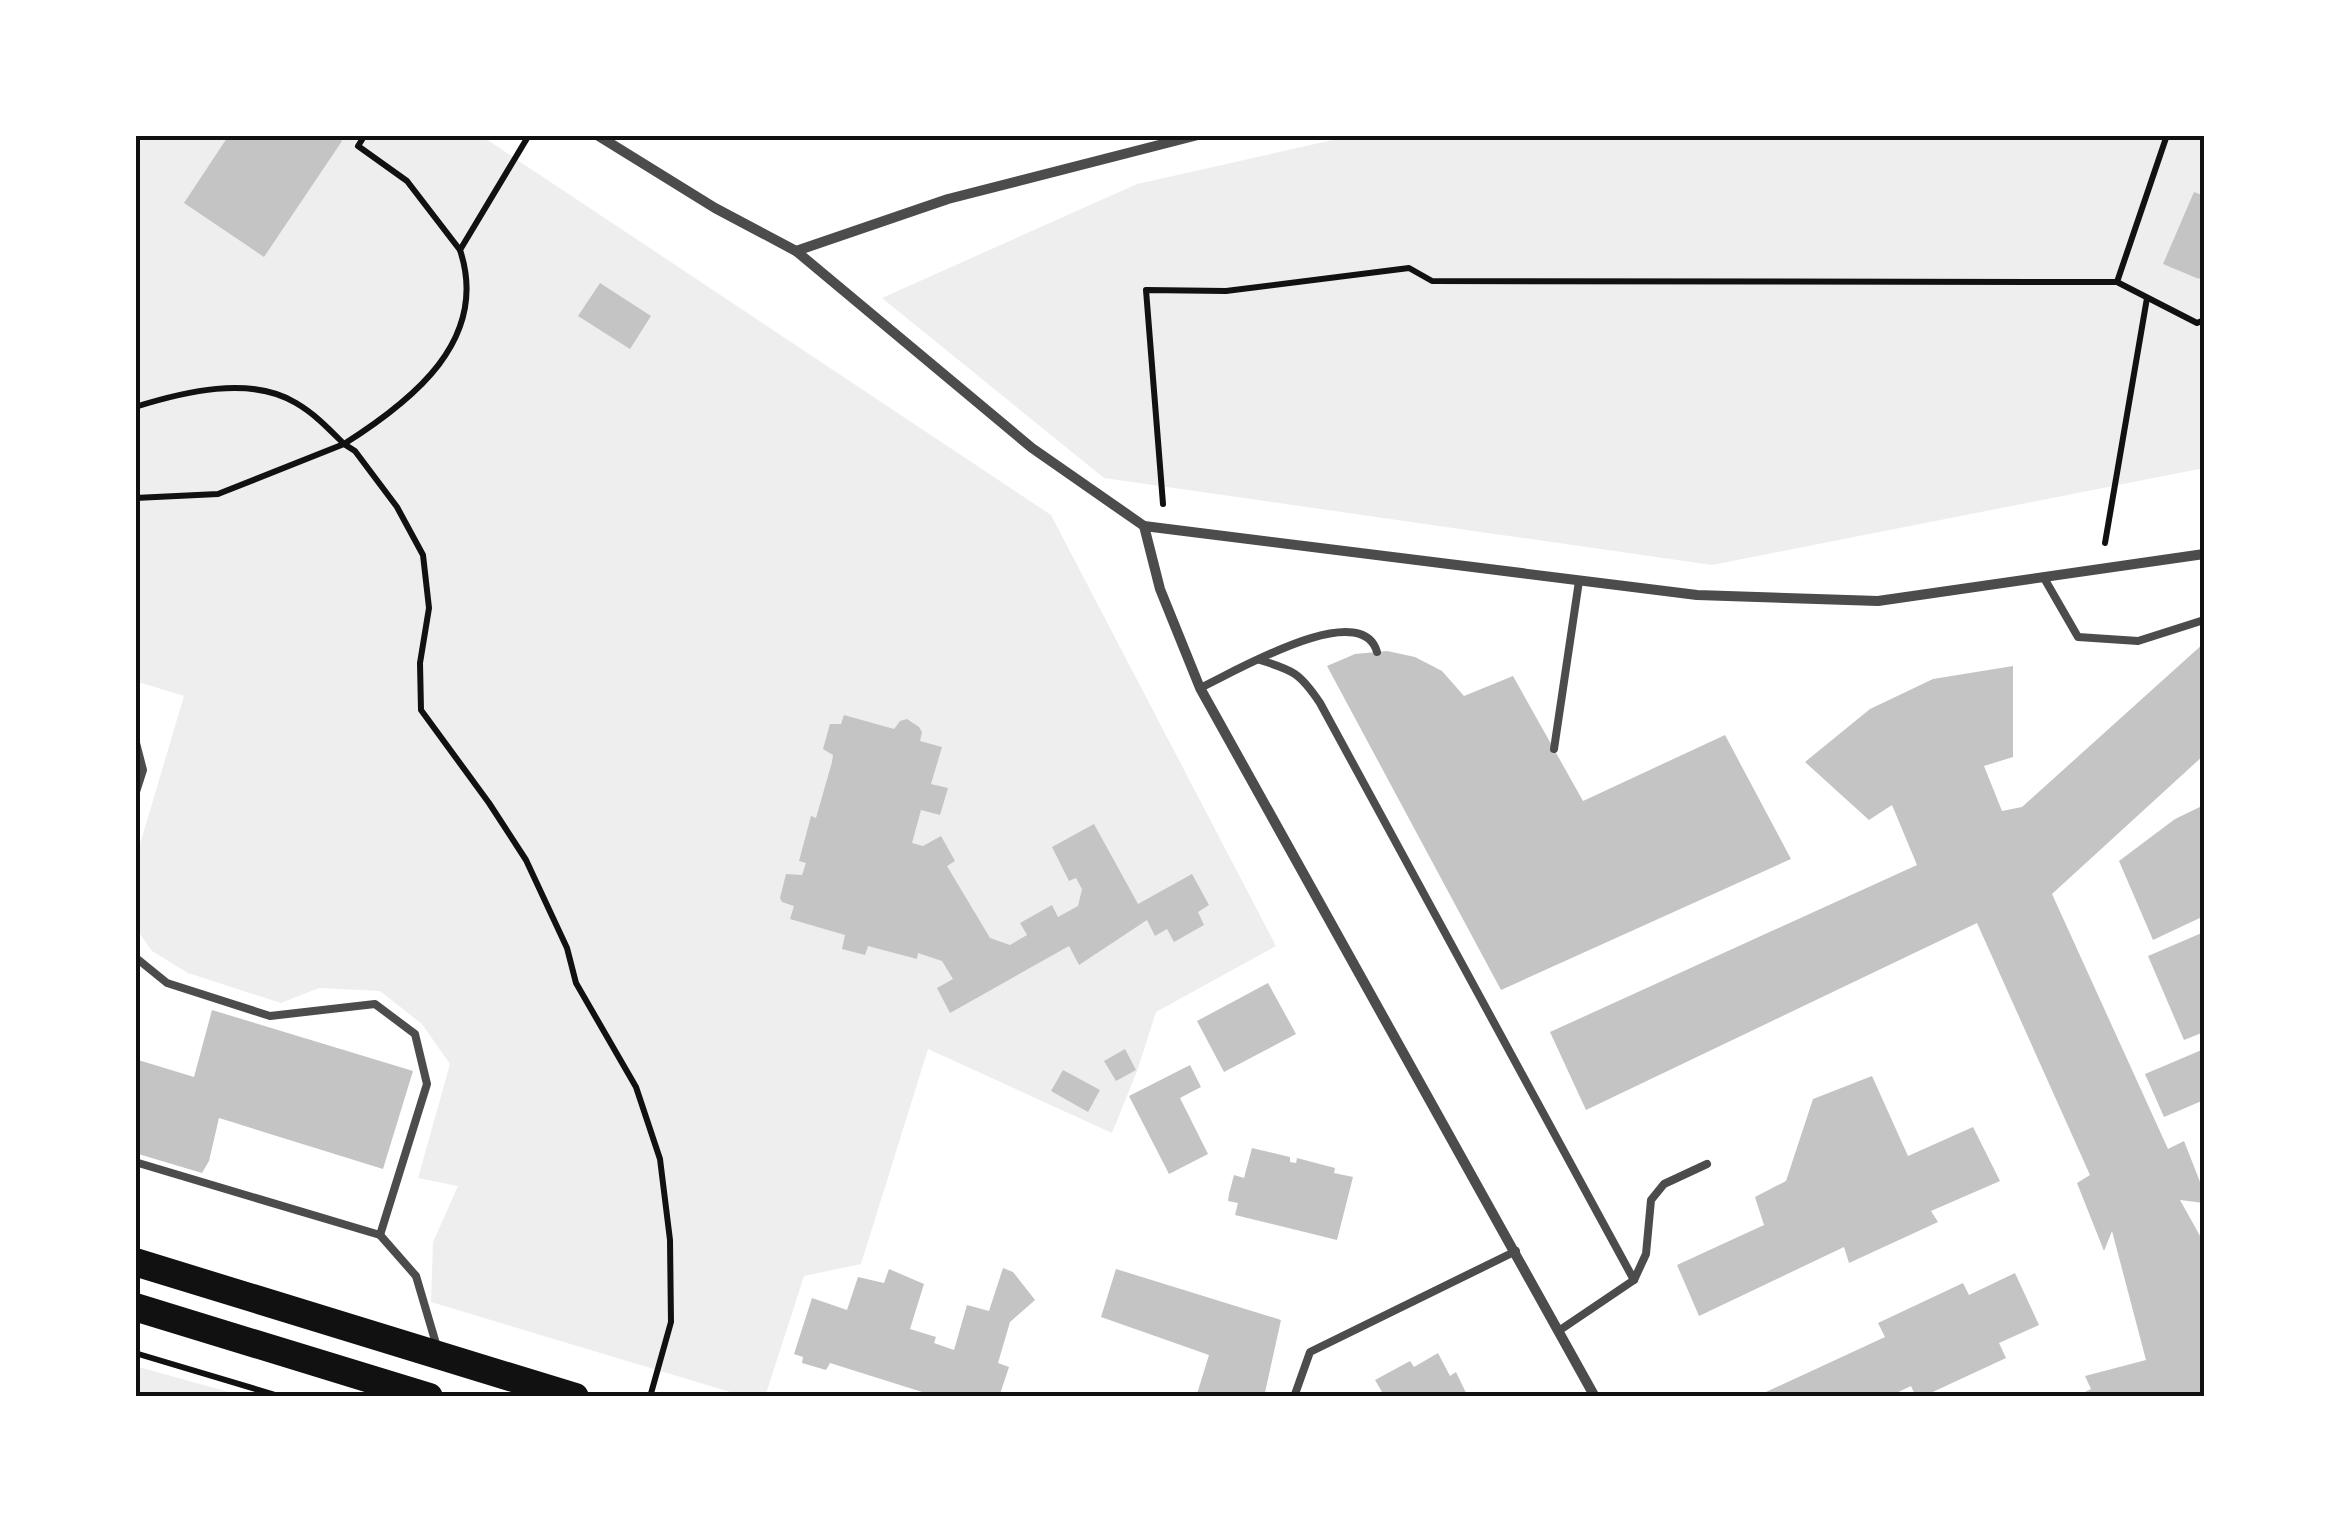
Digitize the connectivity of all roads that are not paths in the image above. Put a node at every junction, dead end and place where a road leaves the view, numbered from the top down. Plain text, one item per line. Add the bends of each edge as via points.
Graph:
1 (597, 135) edge
2 (1198, 135) edge
3 (796, 251) junction
4 (1144, 526) junction
5 (2204, 554) edge
6 (2044, 578) junction
7 (1580, 581) junction
8 (2204, 620) edge
9 (1376, 652) dead end
10 (1260, 660) junction
11 (1200, 688) junction
12 (135, 738) edge
13 (1554, 749) dead end
14 (135, 795) edge
15 (135, 957) edge
16 (135, 1162) edge
17 (1707, 1164) dead end
18 (380, 1236) junction
19 (1516, 1250) junction
20 (135, 1262) edge
21 (1634, 1280) junction
22 (135, 1307) edge
23 (1560, 1330) junction
24 (440, 1356) junction
25 (429, 1397) edge
26 (575, 1397) edge
27 (1294, 1397) edge
28 (1595, 1397) edge

1 - 3 street
2 - 3 street via 948,199
3 - 4 street via 1032,448
4 - 7 street
4 - 11 street via 1160,589
5 - 6 street
6 - 7 street via 1878,601 1697,595
6 - 8 lane via 2078,636 2138,640
7 - 13 lane
9 - 10 lane via 1369,638 1338,631
10 - 11 lane
10 - 21 lane via 1288,667 1318,699
11 - 19 street
12 - 14 lane via 143,770
15 - 18 lane via 167,983 270,1016 375,1004 415,1034 427,1084
16 - 18 lane
17 - 21 lane via 1664,1184 1651,1200 1646,1254
18 - 24 lane via 416,1276
19 - 23 street
19 - 27 lane via 1310,1352
20 - 24 highway
21 - 23 lane
22 - 25 highway
23 - 28 street
24 - 26 highway

